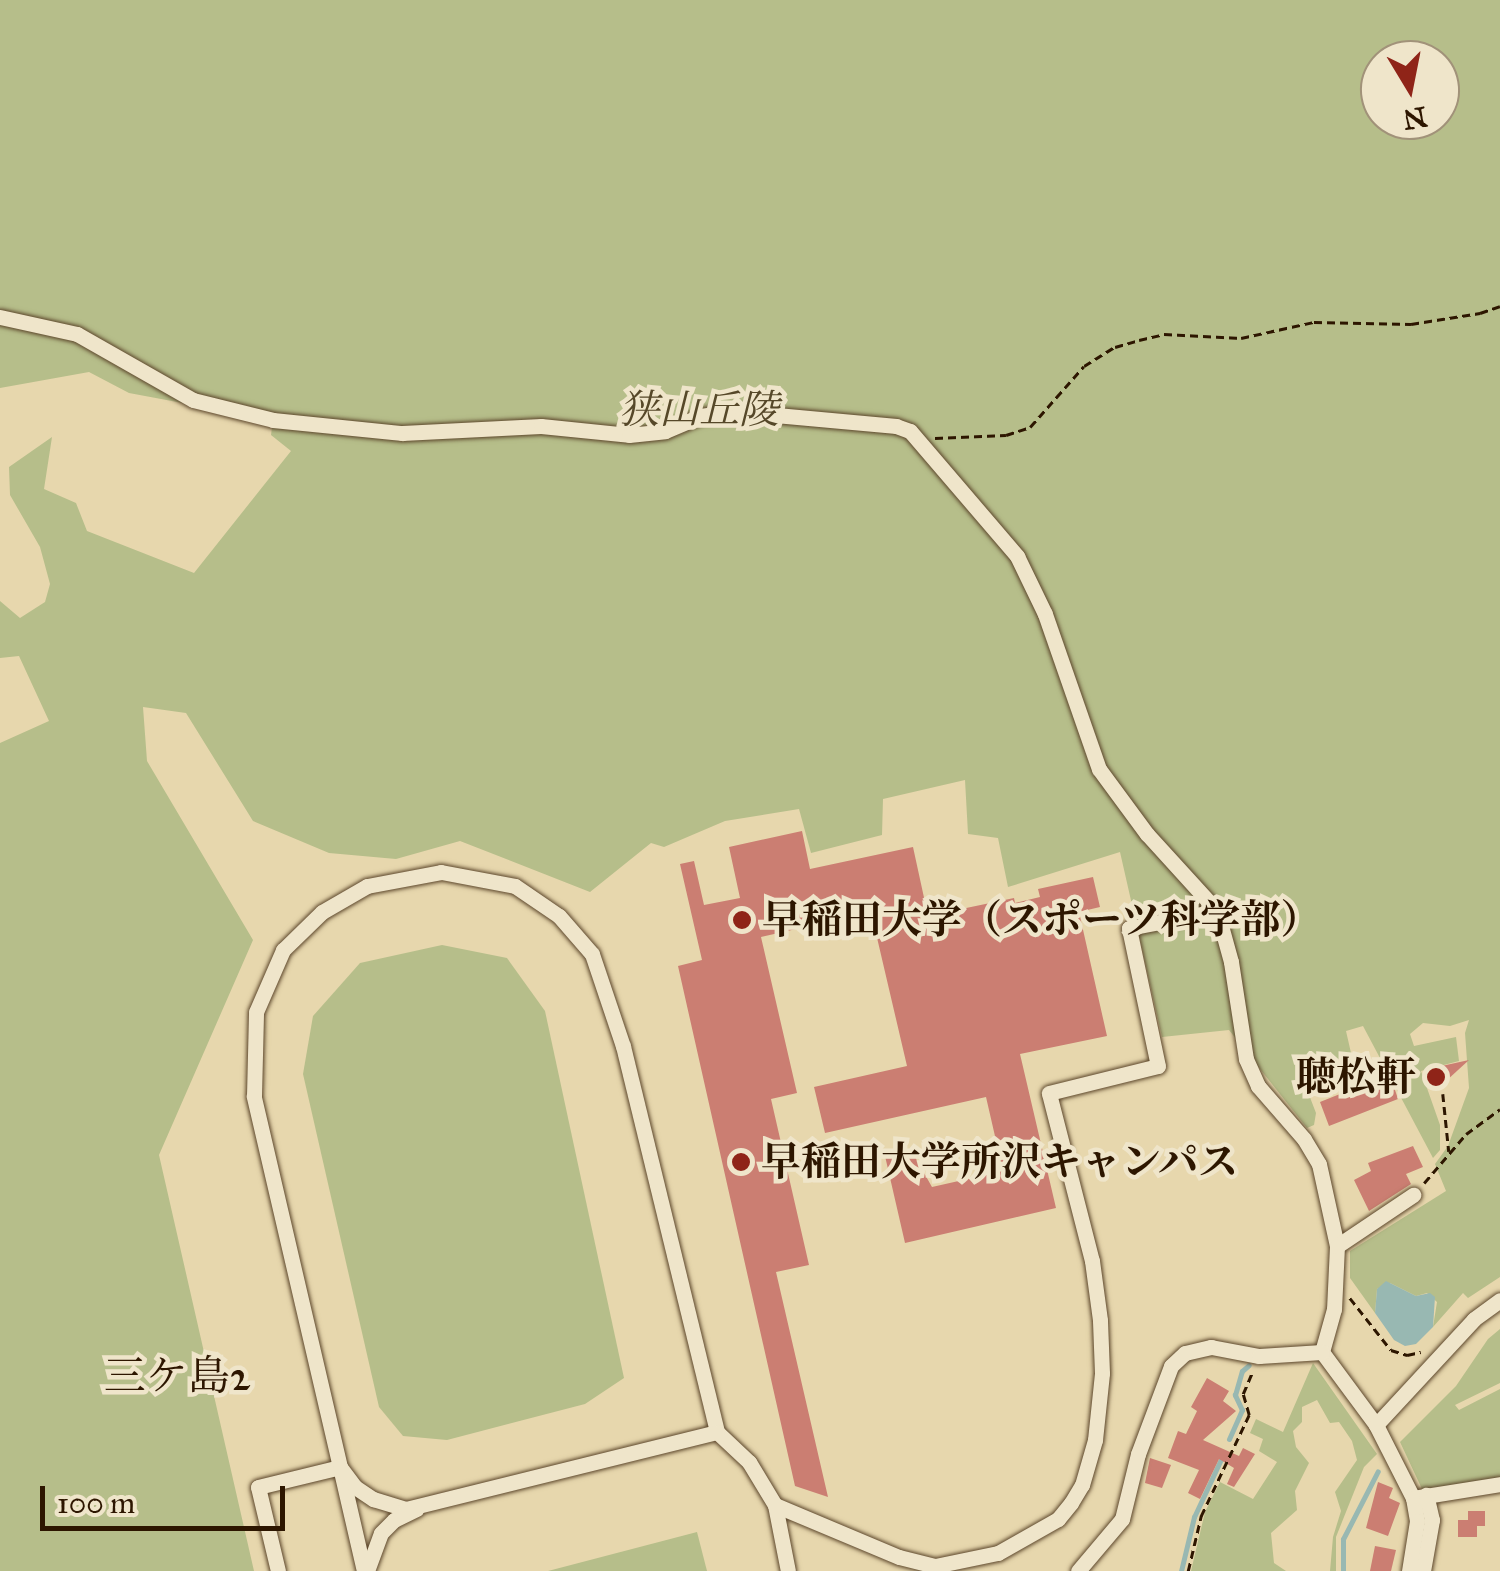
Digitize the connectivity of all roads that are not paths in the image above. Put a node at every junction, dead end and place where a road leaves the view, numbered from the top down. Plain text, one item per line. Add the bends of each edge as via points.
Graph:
1 (0, 318) edge
2 (1217, 911) junction
3 (1413, 1195) road end
4 (1337, 1246) junction
5 (1500, 1300) edge
6 (1322, 1352) junction
7 (1376, 1426) junction
8 (718, 1432) junction
9 (340, 1467) junction
10 (1500, 1484) edge
11 (1419, 1497) junction
12 (776, 1505) junction
13 (420, 1507) junction
14 (278, 1571) edge
15 (365, 1571) edge
16 (788, 1571) edge
17 (1078, 1571) edge
18 (1410, 1571) edge
19 (1423, 1571) edge

1 - 2 street via 77,334 193,400 273,420 402,433 542,426 629,435 732,411 910,432 1017,556 1045,614 1084,737 1108,783
2 - 4 street via 1246,1059 1258,1086 1318,1164
2 - 12 street via 1129,928 1158,1066 1049,1093 1092,1261 1100,1320 1095,1440 1071,1503 1058,1519 998,1553 935,1566
3 - 4 street
4 - 6 street
5 - 7 street via 1474,1318
6 - 7 street
6 - 17 street via 1259,1356 1200,1347 1170,1366 1122,1519
7 - 11 street
8 - 9 street via 597,964 542,902 485,877 441,872 367,886 322,912 283,950 256,1012 254,1096
8 - 12 street
8 - 13 street
9 - 13 street via 373,1499
9 - 14 street via 258,1487
9 - 15 street
10 - 11 street
11 - 18 street
11 - 19 street via 1432,1520
12 - 16 street
13 - 15 street via 394,1520

